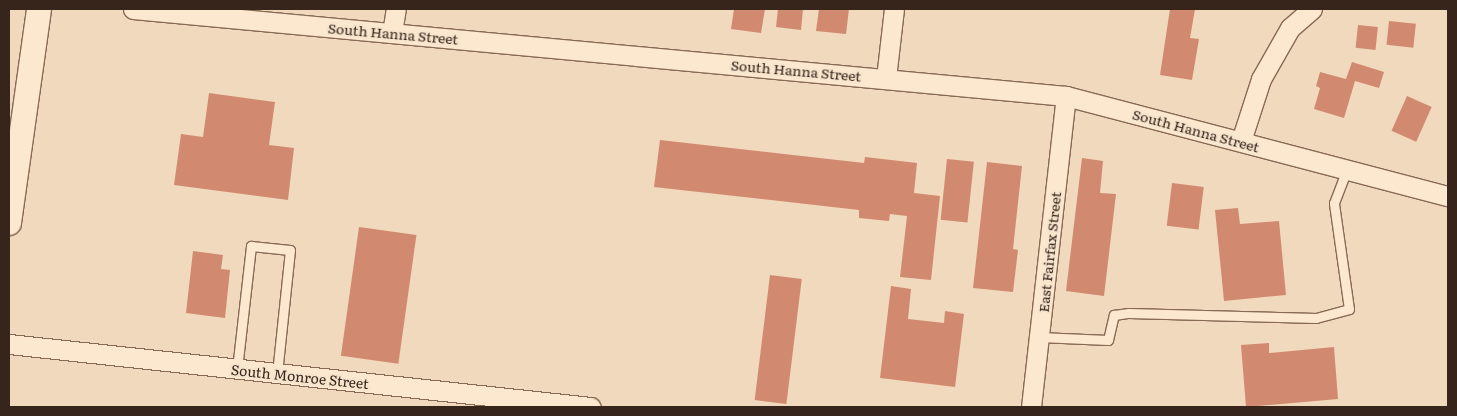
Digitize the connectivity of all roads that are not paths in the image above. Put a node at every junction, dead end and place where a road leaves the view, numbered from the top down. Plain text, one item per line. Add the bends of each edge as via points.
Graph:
1 (39, 9) edge
2 (133, 9) edge
3 (396, 9) edge
4 (894, 9) edge
5 (1312, 9) edge
6 (392, 34) junction
7 (886, 78) junction
8 (1066, 96) junction
9 (1241, 142) junction
10 (1347, 169) junction
11 (12, 178) edge
12 (1448, 196) edge
13 (9, 223) edge
14 (1039, 337) junction
15 (9, 344) edge
16 (237, 369) junction
17 (277, 373) junction
18 (592, 407) edge
19 (1031, 407) edge

1 - 11 street
2 - 6 street, South Hanna Street
3 - 6 street
4 - 7 street
5 - 9 street via 1290,28 1262,79
6 - 7 street, South Hanna Street
7 - 8 street, South Hanna Street
8 - 9 street, South Hanna Street
8 - 14 street, East Fairfax Street
9 - 10 street, South Hanna Street
10 - 12 street, South Hanna Street
10 - 14 lane via 1334,203 1349,309 1316,318 1129,313 1114,315 1108,340
11 - 13 street
14 - 19 street, East Fairfax Street
15 - 16 street, South Monroe Street
16 - 17 street, South Monroe Street
16 - 17 lane via 251,246 261,247 290,250
17 - 18 street, South Monroe Street

